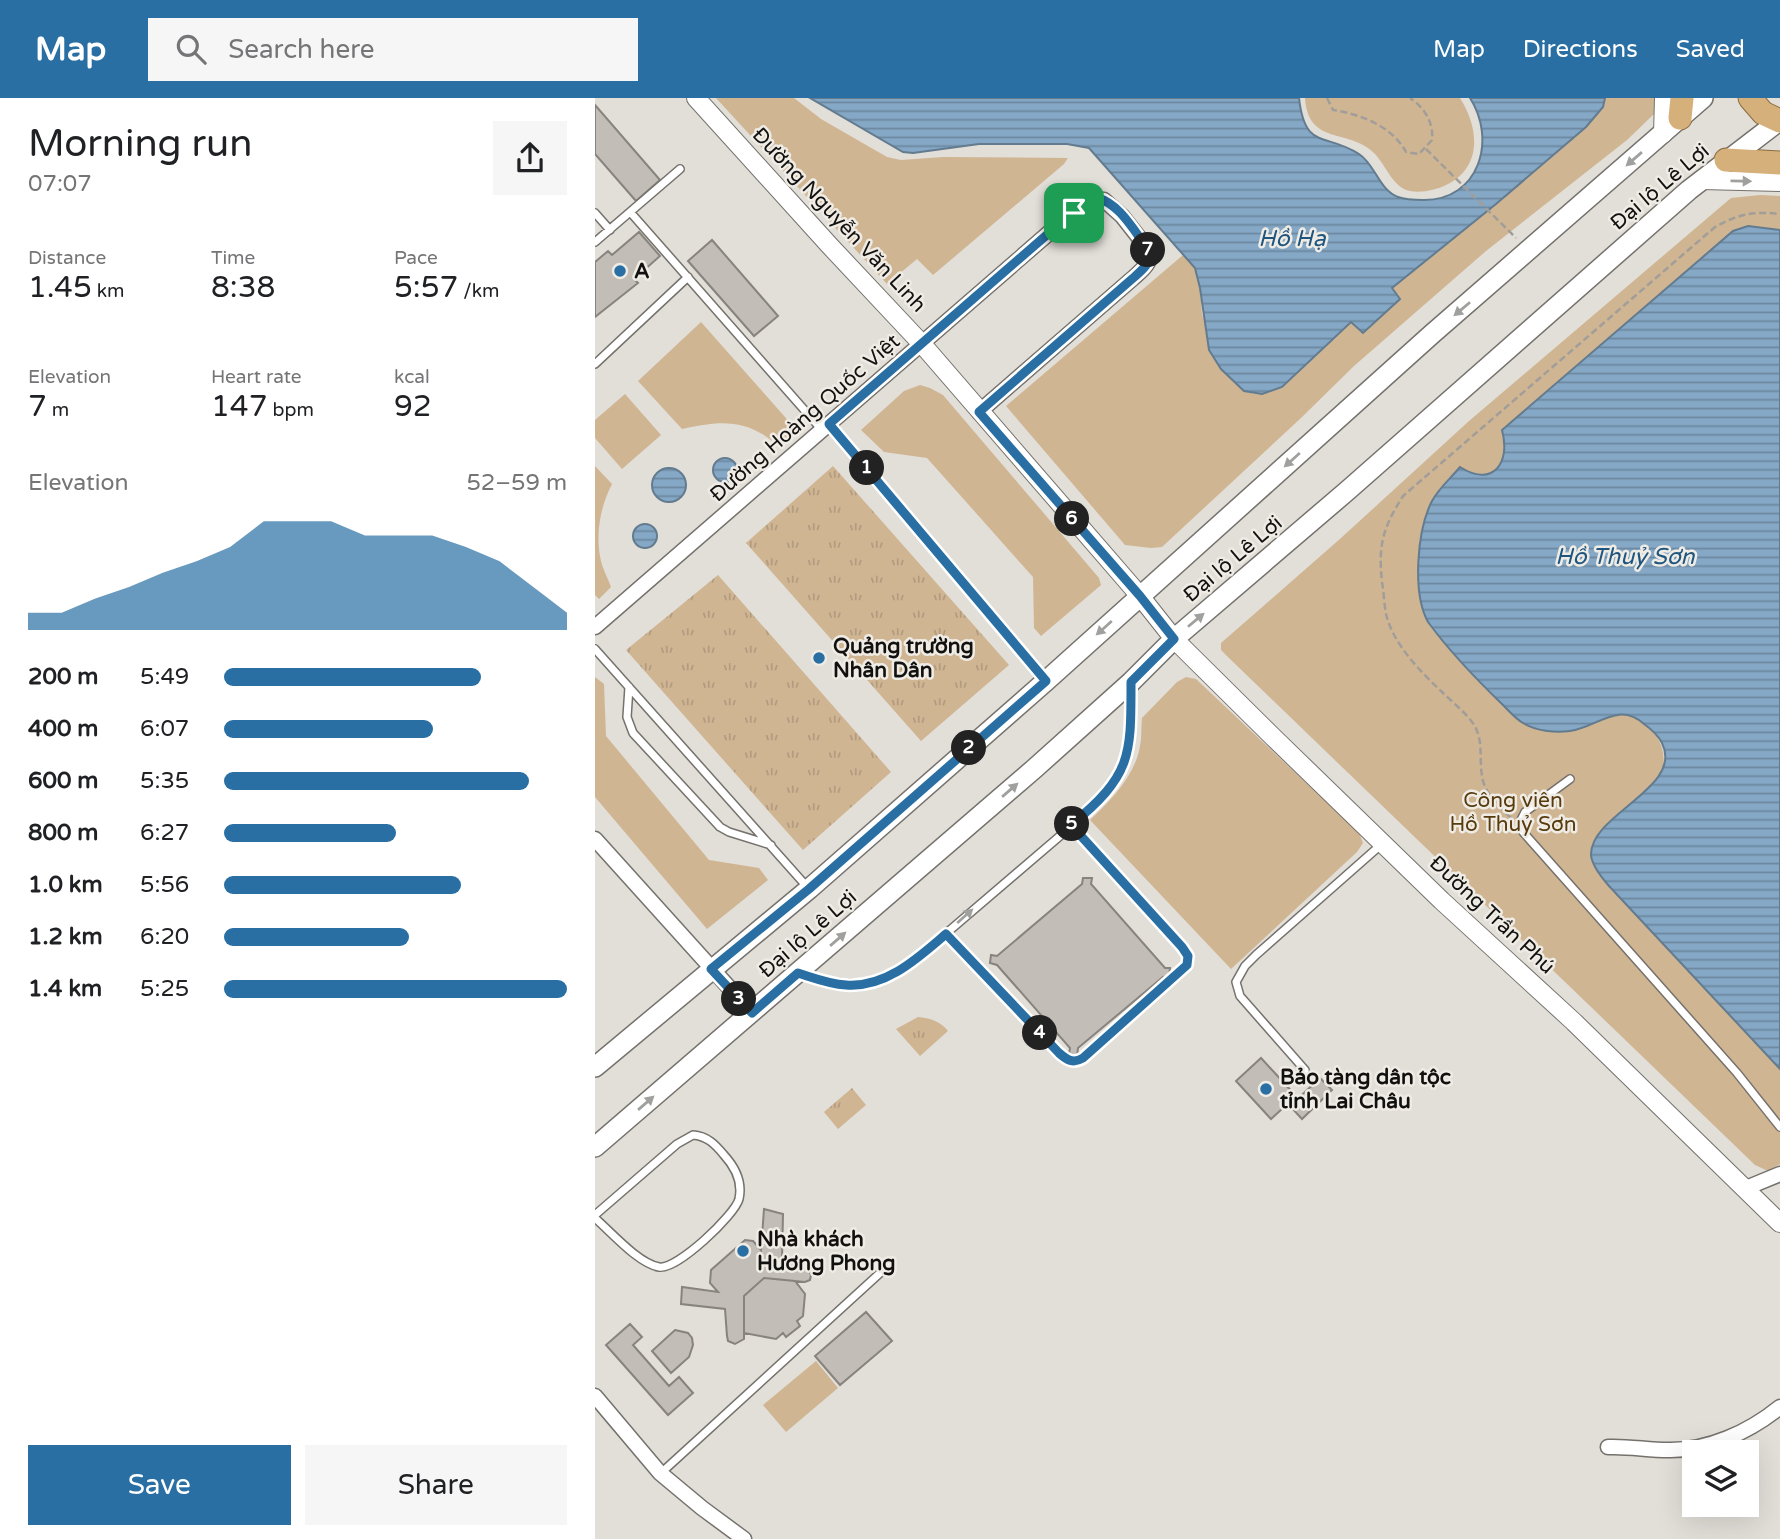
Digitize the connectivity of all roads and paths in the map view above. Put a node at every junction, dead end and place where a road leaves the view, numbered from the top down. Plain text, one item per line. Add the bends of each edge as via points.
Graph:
1 (696, 98) edge
2 (1327, 98) edge
3 (1411, 98) edge
4 (1664, 98) edge
5 (1703, 98) edge
6 (1749, 98) edge
7 (1681, 108) edge
8 (1779, 121) edge
9 (1663, 134) junction
10 (1425, 149) junction
11 (1726, 160) junction
12 (1780, 163) edge
13 (680, 169) dead end
14 (1702, 180) junction
15 (1780, 182) edge
16 (595, 213) edge
17 (631, 213) junction
18 (1780, 214) edge
19 (610, 230) junction
20 (1516, 238) dead end
21 (595, 242) edge
22 (688, 277) junction
23 (922, 344) junction
24 (595, 364) edge
25 (979, 412) junction
26 (826, 427) junction
27 (1140, 596) junction
28 (595, 627) edge
29 (1174, 639) junction
30 (595, 649) edge
31 (1046, 681) junction
32 (1131, 682) junction
33 (629, 687) junction
34 (1570, 779) dead end
35 (1515, 822) dead end
36 (1071, 825) junction
37 (595, 839) edge
38 (1383, 842) junction
39 (772, 845) junction
40 (809, 889) junction
41 (946, 934) junction
42 (711, 969) junction
43 (798, 973) junction
44 (752, 1013) junction
45 (595, 1067) edge
46 (1305, 1070) dead end
47 (1780, 1127) edge
48 (595, 1147) edge
49 (1780, 1174) edge
50 (1746, 1188) junction
51 (595, 1217) edge
52 (1780, 1223) edge
53 (891, 1263) dead end
54 (595, 1396) edge
55 (1780, 1407) edge
56 (1608, 1447) dead end
57 (660, 1473) junction
58 (744, 1539) edge

1 - 23 street, Đường Nguyễn Văn Linh
2 - 10 path via 1333,110 1365,118 1395,137 1406,152 1419,154
3 - 10 path via 1423,108 1432,127 1432,140
4 - 9 street
5 - 7 main road, Đại lộ Lê Lợi
6 - 8 highway
7 - 9 main road, Đại lộ Lê Lợi
8 - 11 main road, Đại lộ Lê Lợi
9 -> 27 main road, Đại lộ Lê Lợi
10 - 20 path
11 - 12 highway
11 - 14 main road, Đại lộ Lê Lợi
13 - 17 lane
14 -> 15 street
29 -> 14 main road, Đại lộ Lê Lợi
16 - 19 lane
17 - 19 lane
17 - 22 lane
18 - 35 path via 1741,214 1715,227 1403,496 1388,519 1380,564 1394,634 1472,721 1478,731 1483,782
19 - 21 lane
22 - 24 lane
22 - 26 lane
23 - 25 street, Đường Nguyễn Văn Linh
23 - 25 street, Đường Hoàng Quốc Việt via 1087,200 1104,200 1122,216 1148,249 1149,262
23 - 26 street, Đường Hoàng Quốc Việt
25 - 27 street, Đường Nguyễn Văn Linh
26 - 28 street, Đường Hoàng Quốc Việt
26 - 31 lane
27 - 29 street, Đường Nguyễn Văn Linh
27 -> 31 main road, Đại lộ Lê Lợi
29 - 32 main road, Đại lộ Lê Lợi
29 - 38 street, Đường Trần Phú
30 - 33 lane
31 - 40 main road, Đại lộ Lê Lợi
32 - 36 lane via 1127,758 1113,784
43 -> 32 main road, Đại lộ Lê Lợi
33 - 39 lane
33 - 39 lane via 627,717 633,733 729,832
34 - 47 lane via 1525,812 1523,832
41 -> 36 lane
36 - 41 lane via 1182,947 1188,960 1183,970 1083,1058 1065,1059
37 - 42 street
38 - 46 lane via 1256,955 1236,982 1240,996
38 - 50 street, Đường Trần Phú
39 - 40 lane
40 - 42 main road, Đại lộ Lê Lợi
41 - 43 lane via 903,968 865,984 831,983
42 - 44 street
42 - 45 main road, Đại lộ Lê Lợi
43 - 44 main road, Đại lộ Lê Lợi
48 -> 44 main road, Đại lộ Lê Lợi
49 - 50 street
50 - 52 street, Đường Trần Phú
51 - 51 lane via 693,1135 712,1142 739,1178 739,1197 732,1213 671,1265 658,1267 641,1258
53 - 57 lane
54 - 57 street
55 - 56 street via 1751,1427 1698,1447
57 - 58 street

